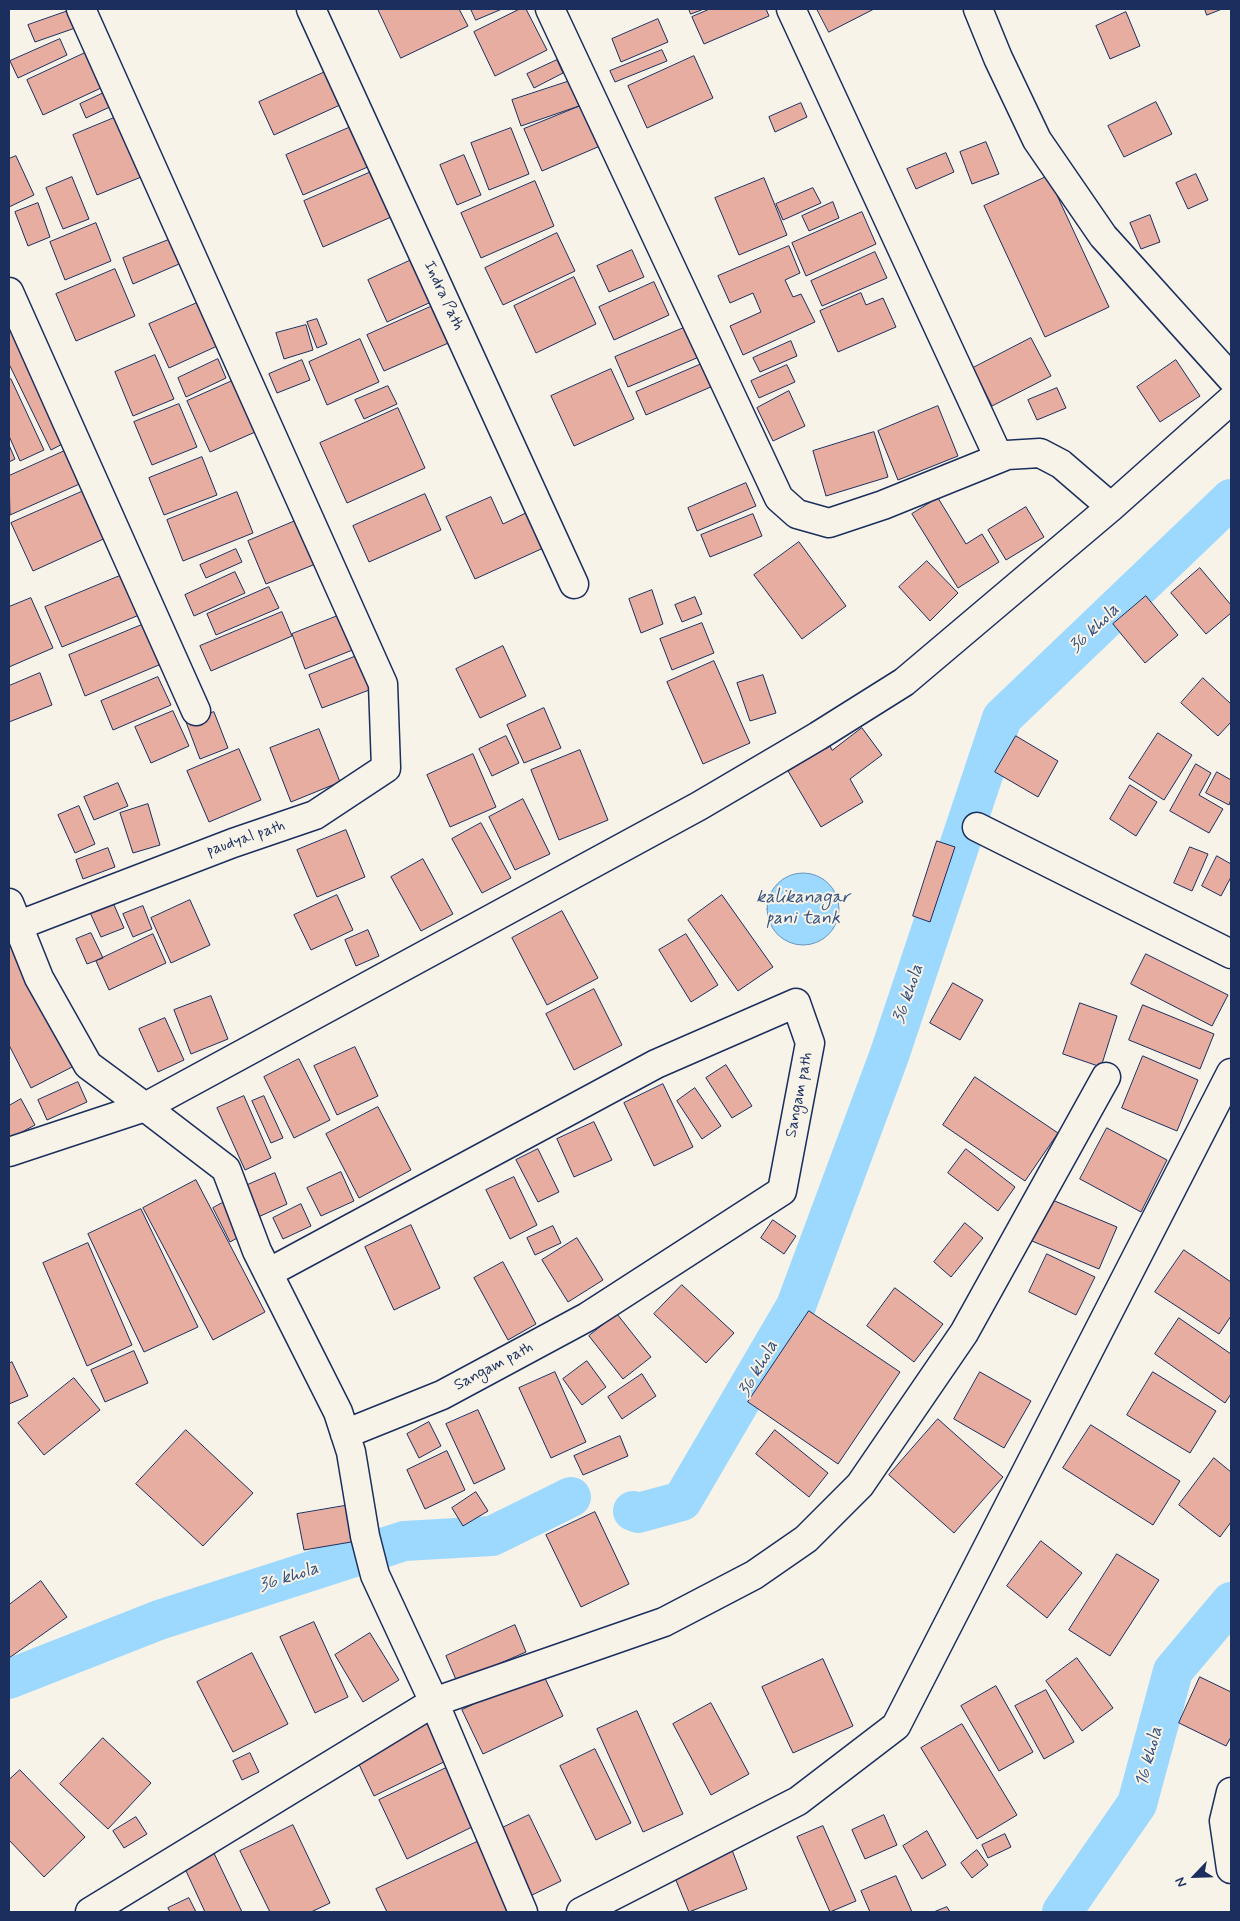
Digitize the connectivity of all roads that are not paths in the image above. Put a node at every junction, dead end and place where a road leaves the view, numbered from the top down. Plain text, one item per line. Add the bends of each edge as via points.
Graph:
1 (81, 9) edge
2 (311, 9) edge
3 (550, 9) edge
4 (791, 9) edge
5 (978, 9) edge
6 (9, 292) edge
7 (1231, 378) edge
8 (1231, 400) edge
9 (999, 458) junction
10 (1111, 507) junction
11 (574, 584) dead end
12 (196, 711) dead end
13 (977, 826) dead end
14 (12, 919) edge
15 (1231, 954) edge
16 (1231, 1073) edge
17 (1106, 1077) dead end
18 (145, 1107) junction
19 (9, 1152) edge
20 (268, 1273) junction
21 (345, 1434) junction
22 (434, 1702) junction
23 (1231, 1792) edge
24 (1231, 1870) edge
25 (90, 1912) edge
26 (523, 1912) edge
27 (581, 1912) edge

1 - 14 street, paudyal path via 382,684 386,768 315,815 98,894
2 - 11 street, Indra Path
3 - 9 street via 779,498 797,514 829,522 883,505
4 - 9 street
5 - 7 street via 1037,140 1103,236
6 - 12 street
8 - 10 street
9 - 10 street via 1040,452 1062,464
10 - 18 street via 904,682 818,736 699,806
13 - 15 street
14 - 18 street via 39,978 88,1065
16 - 27 street via 896,1726 798,1801
17 - 22 street via 964,1333 860,1485 806,1539 754,1575 664,1622
18 - 19 street
18 - 20 street via 226,1168
20 - 21 street via 338,1412
20 - 21 street, Sangam path via 656,1064 796,1003 810,1043 782,1190 587,1317 442,1395
21 - 22 street via 375,1575
22 - 25 street
22 - 26 street
23 - 24 street via 1224,1821

